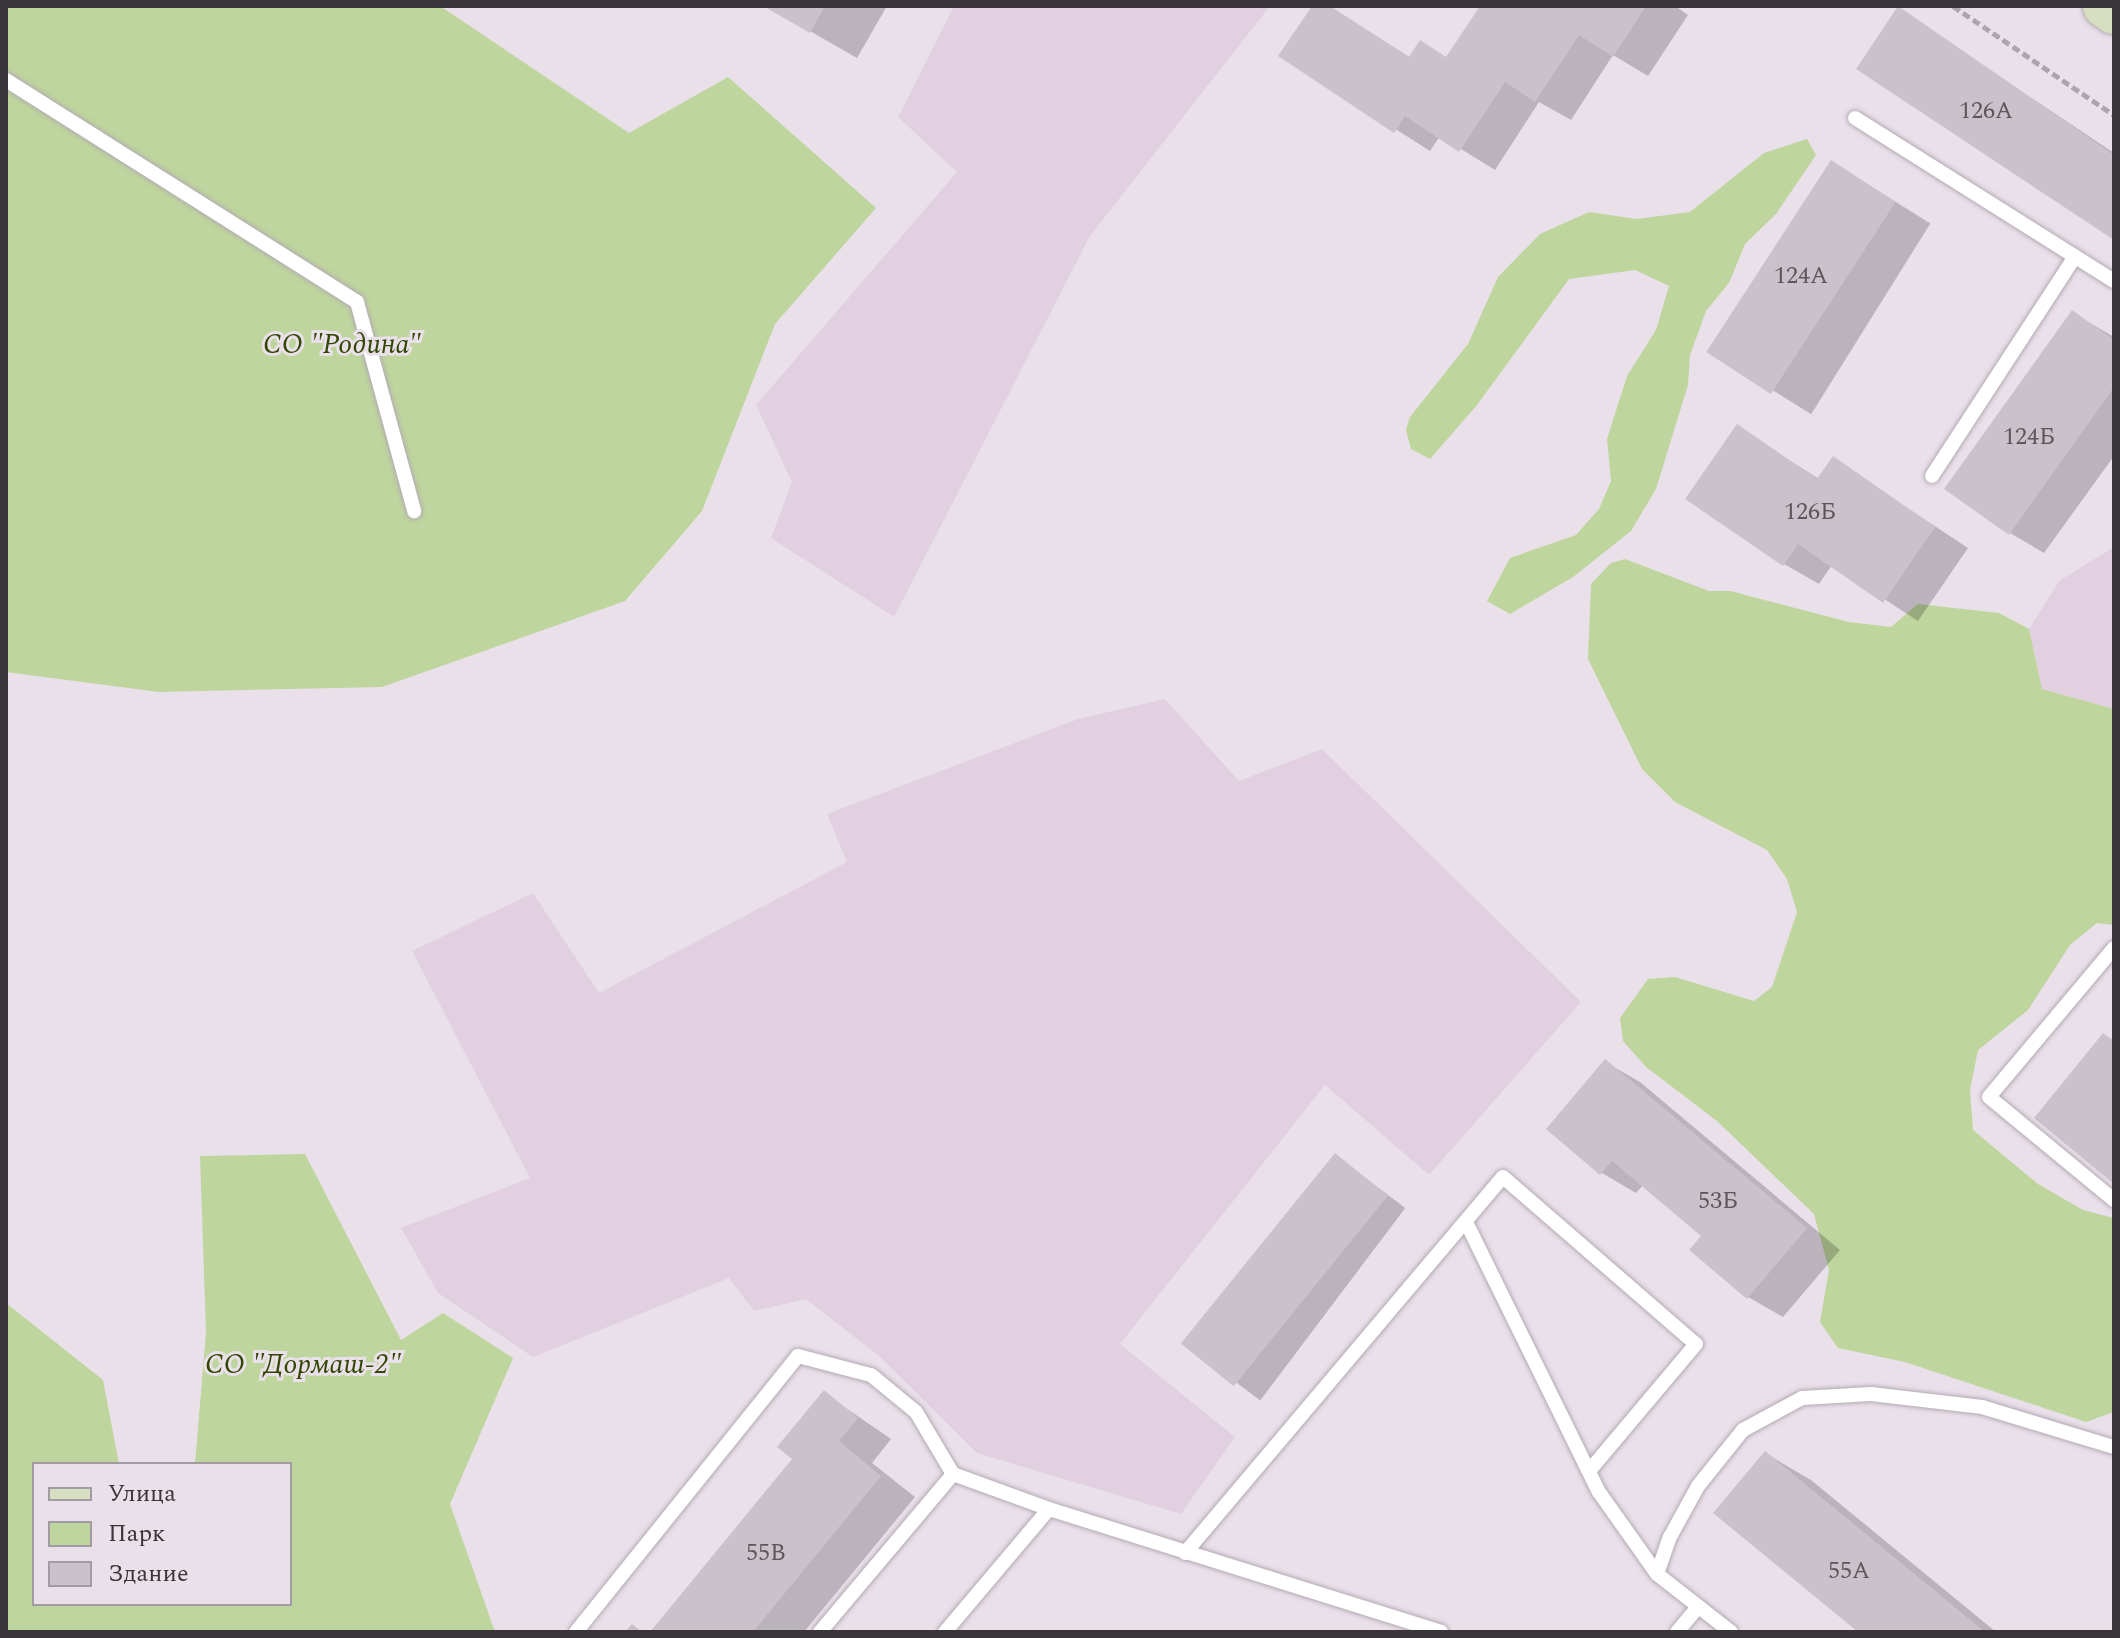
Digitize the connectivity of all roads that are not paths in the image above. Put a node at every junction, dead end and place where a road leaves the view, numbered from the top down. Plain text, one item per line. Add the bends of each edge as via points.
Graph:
1 (2104, 6) edge
2 (2114, 13) edge
3 (6, 80) edge
4 (1855, 118) dead end
5 (2075, 257) junction
6 (2114, 281) edge
7 (1932, 476) dead end
8 (414, 511) dead end
9 (2114, 948) edge
10 (2114, 1200) edge
11 (1466, 1222) junction
12 (2114, 1447) edge
13 (1589, 1471) junction
14 (953, 1474) junction
15 (1049, 1509) junction
16 (1185, 1553) junction
17 (1657, 1574) junction
18 (1698, 1607) junction
19 (576, 1632) edge
20 (820, 1632) edge
21 (945, 1632) edge
22 (1441, 1632) edge
23 (1677, 1632) edge
24 (1731, 1632) edge

1 - 2 street
3 - 8 lane via 357,302
4 - 5 lane
5 - 6 lane
5 - 7 lane
9 - 10 lane via 1989,1097
11 - 13 lane
11 - 13 lane via 1503,1177 1696,1344
11 - 16 lane
12 - 17 lane via 1982,1407 1871,1394 1802,1398 1743,1430 1698,1486
13 - 17 lane
14 - 15 lane
14 - 19 lane via 916,1412 871,1375 798,1356
14 - 20 lane
15 - 16 lane
15 - 21 lane
16 - 22 lane
17 - 18 lane
18 - 23 lane
18 - 24 lane

